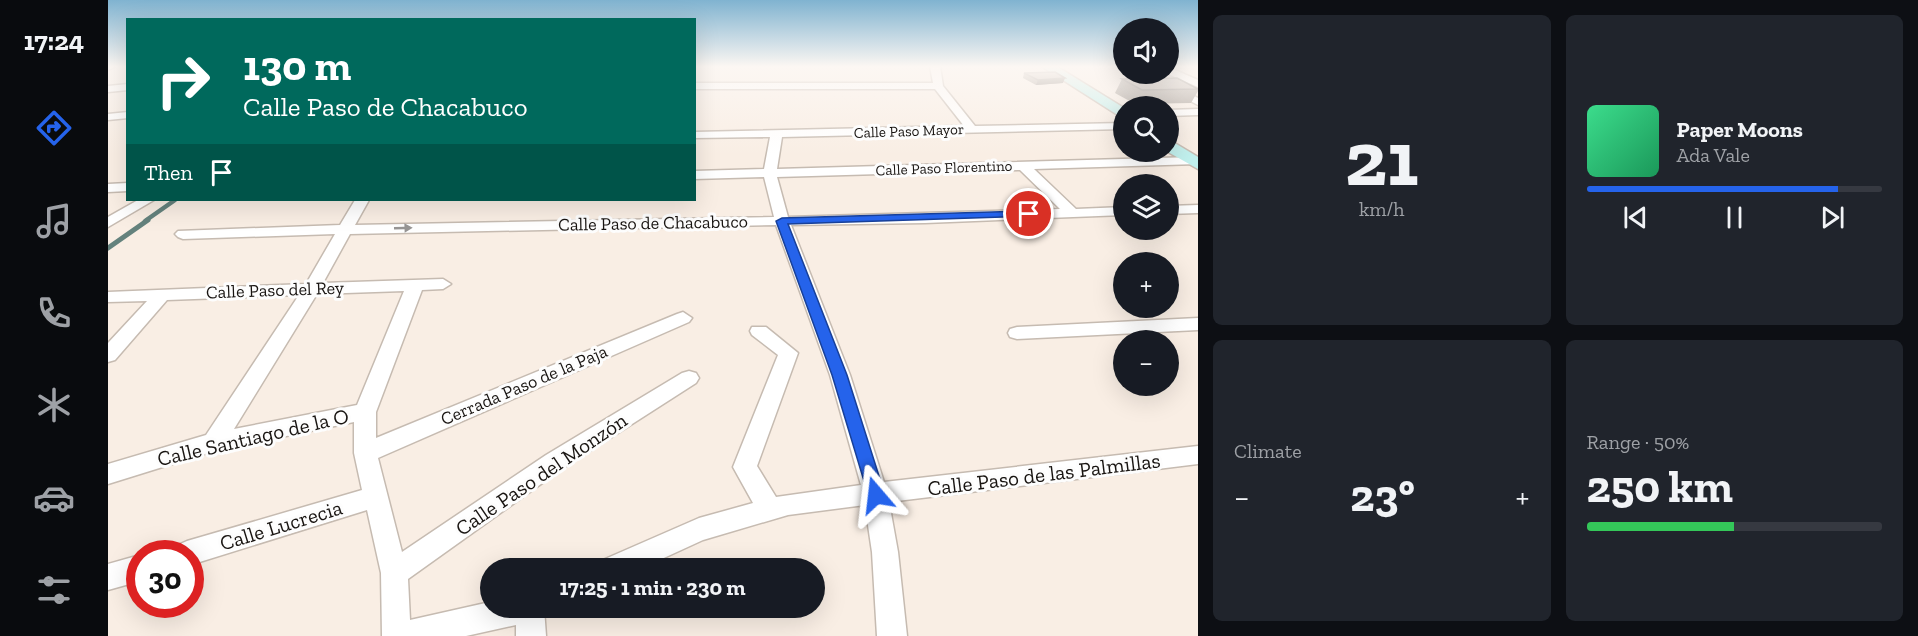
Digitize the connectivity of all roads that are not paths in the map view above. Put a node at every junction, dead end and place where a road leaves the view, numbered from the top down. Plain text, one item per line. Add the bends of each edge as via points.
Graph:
1 (946, 96) edge
2 (1091, 96) edge
3 (1113, 110) edge
4 (1179, 112) edge
5 (1198, 112) edge
6 (126, 115) edge
7 (108, 117) edge
8 (1113, 118) edge
9 (972, 129) junction
10 (696, 135) edge
11 (776, 135) junction
12 (1179, 151) edge
13 (1196, 162) edge
14 (1022, 165) junction
15 (771, 174) junction
16 (696, 175) edge
17 (126, 187) edge
18 (108, 188) edge
19 (145, 201) edge
20 (361, 201) edge
21 (1198, 209) edge
22 (1179, 210) edge
23 (1113, 211) edge
24 (1071, 212) junction
25 (782, 221) junction
26 (108, 223) edge
27 (345, 230) junction
28 (183, 234) dead end
29 (442, 284) dead end
30 (415, 285) junction
31 (312, 288) junction
32 (162, 295) junction
33 (108, 297) edge
34 (683, 318) dead end
35 (1198, 324) edge
36 (759, 331) dead end
37 (1017, 333) dead end
38 (108, 355) edge
39 (689, 378) dead end
40 (364, 412) junction
41 (214, 442) junction
42 (366, 453) junction
43 (1198, 455) edge
44 (108, 474) edge
45 (876, 495) junction
46 (375, 497) junction
47 (770, 509) junction
48 (204, 549) edge
49 (636, 558) edge
50 (126, 572) edge
51 (394, 573) junction
52 (108, 577) edge
53 (484, 618) edge
54 (530, 618) edge
55 (397, 636) edge
56 (403, 636) edge
57 (531, 636) edge
58 (892, 636) edge

1 - 9 street
2 - 3 main road
4 - 5 street
6 - 7 street
8 - 9 street, Calle Paso Mayor
9 - 11 street, Calle Paso Mayor
10 - 11 street, Calle Paso Mayor
11 - 15 street
12 - 13 main road
13 - 14 street, Calle Paso Florentino
14 - 15 street, Calle Paso Florentino
14 - 24 street
15 - 16 street, Calle Paso Florentino
15 - 25 street
17 - 18 street
19 - 26 street
20 - 27 street
21 - 22 street
23 - 24 street, Calle Paso de Chacabuco
24 - 25 street, Calle Paso de Chacabuco
27 -> 25 street, Calle Paso de Chacabuco
25 - 45 street via 840,375
27 - 28 street, Calle Paso de Chacabuco
27 - 31 street
29 - 30 street, Calle Paso del Rey
30 - 31 street, Calle Paso del Rey
30 - 40 street
31 - 32 street, Calle Paso del Rey
31 - 41 street
32 - 33 street, Calle Paso del Rey
32 - 38 street
34 - 42 street, Cerrada Paso de la Paja
35 - 37 street
36 - 47 street via 788,353 745,467
39 - 51 street, Calle Paso del Monzón via 554,462
40 - 41 street, Calle Santiago de la O
40 - 42 street
41 - 44 street, Calle Santiago de la O
42 - 46 street
43 - 45 street, Calle Paso de las Palmillas
45 - 47 street, Calle Paso de las Palmillas
45 - 58 street
46 - 48 street, Calle Lucrecia
46 - 51 street
47 - 49 street, Calle Paso de las Palmillas via 699,530
50 - 52 street
51 - 55 street
53 - 56 street
54 - 57 street

